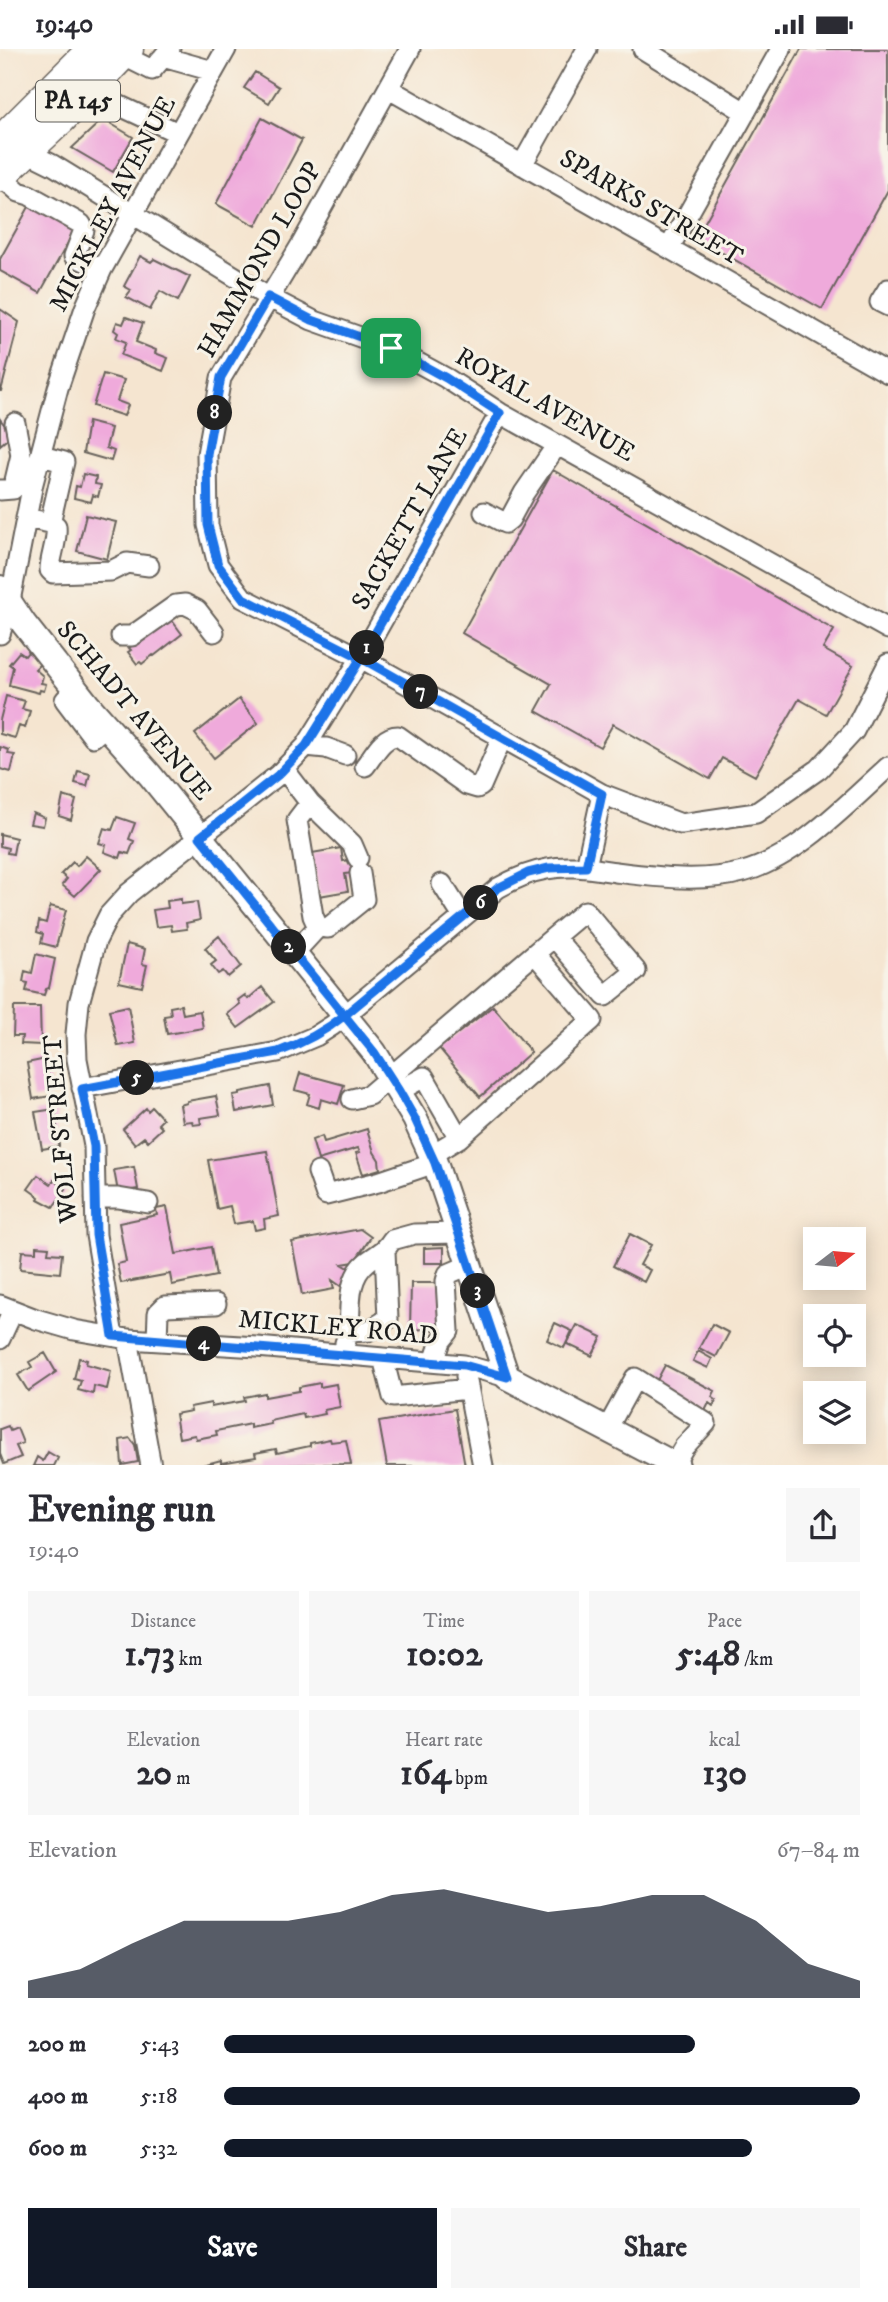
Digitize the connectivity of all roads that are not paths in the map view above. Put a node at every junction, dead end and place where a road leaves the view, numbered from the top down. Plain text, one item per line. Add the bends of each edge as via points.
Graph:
1 (93, 49) edge
2 (226, 49) edge
3 (410, 49) edge
4 (587, 49) edge
5 (643, 49) edge
6 (781, 49) edge
7 (125, 52) edge
8 (166, 53) edge
9 (213, 71) junction
10 (389, 89) junction
11 (87, 92) junction
12 (745, 112) junction
13 (178, 133) junction
14 (9, 139) edge
15 (522, 165) junction
16 (0, 176) edge
17 (133, 216) junction
18 (669, 248) junction
19 (102, 269) junction
20 (888, 289) edge
21 (268, 297) junction
22 (888, 306) edge
23 (888, 373) edge
24 (500, 413) junction
25 (15, 423) dead end
26 (557, 445) junction
27 (41, 456) junction
28 (26, 474) junction
29 (0, 490) edge
30 (484, 513) dead end
31 (26, 518) junction
32 (50, 523) junction
33 (149, 566) dead end
34 (5, 594) edge
35 (888, 629) edge
36 (214, 632) dead end
37 (0, 634) edge
38 (121, 636) dead end
39 (361, 658) junction
40 (888, 664) edge
41 (502, 738) junction
42 (306, 746) junction
43 (345, 755) dead end
44 (365, 767) dead end
45 (888, 767) edge
46 (284, 769) junction
47 (602, 794) junction
48 (310, 803) junction
49 (200, 837) junction
50 (586, 867) junction
51 (442, 884) dead end
52 (463, 917) junction
53 (318, 927) junction
54 (554, 937) dead end
55 (294, 953) junction
56 (535, 954) junction
57 (345, 1015) junction
58 (395, 1084) junction
59 (82, 1089) junction
60 (352, 1099) dead end
61 (459, 1138) junction
62 (433, 1159) junction
63 (318, 1172) dead end
64 (95, 1198) junction
65 (148, 1203) dead end
66 (458, 1233) junction
67 (385, 1251) junction
68 (469, 1265) junction
69 (216, 1304) dead end
70 (6, 1308) edge
71 (349, 1332) junction
72 (121, 1338) junction
73 (0, 1339) edge
74 (157, 1341) junction
75 (341, 1354) junction
76 (383, 1358) junction
77 (433, 1362) junction
78 (464, 1365) junction
79 (507, 1377) junction
80 (468, 1389) junction
81 (607, 1429) junction
82 (151, 1465) edge
83 (484, 1465) edge
84 (676, 1465) edge

1 - 14 highway, PA 145
2 - 9 street, MICKLEY AVENUE
3 - 10 street, HAMMOND LOOP
4 - 15 street
5 - 12 street
6 - 12 street
7 - 8 street via 152,70
7 - 11 highway, PA 145
8 - 9 street
9 - 13 street, MICKLEY AVENUE
10 - 15 street, SPARKS STREET
10 - 21 street, HAMMOND LOOP
11 - 13 street
11 - 14 highway, PA 145
12 - 18 street
13 - 17 street, MICKLEY AVENUE
14 - 16 highway, PA 145
14 - 17 street, ROYAL AVENUE
15 - 18 street, SPARKS STREET
16 - 19 street via 19,192 81,224 84,230 74,256
17 - 19 street, MICKLEY AVENUE
17 - 21 street, ROYAL AVENUE
18 - 23 street, SPARKS STREET
19 - 27 street, MICKLEY AVENUE via 70,348
20 - 22 street via 880,302
21 - 24 street, ROYAL AVENUE via 312,320 391,348
21 - 39 street, HAMMOND LOOP via 221,377 207,454 208,525 218,565 243,598
24 - 26 street, ROYAL AVENUE
24 - 39 street, SACKETT LANE
25 - 28 street
26 - 30 street via 510,519 505,523
26 - 35 street, ROYAL AVENUE
27 - 28 street, MICKLEY AVENUE
27 - 32 street via 64,462
28 - 29 street via 13,489
28 - 31 street, MICKLEY AVENUE
31 - 32 street
31 - 34 street, MICKLEY AVENUE
32 - 33 street via 57,532 50,556 53,573 111,572 127,563
34 - 37 street, MICKLEY AVENUE
34 - 49 main road, SCHADT AVENUE via 76,689
36 - 38 street via 197,610 185,604 176,605 132,636
39 - 41 street, HAMMOND LOOP
39 - 42 street, SACKETT LANE
40 - 47 street, HAMMOND LOOP via 854,730 819,769 756,813 681,824
41 - 44 street via 477,788 398,736 383,741
41 - 47 street, HAMMOND LOOP
42 - 43 street
42 - 46 street, SACKETT LANE
45 - 50 street via 799,844 744,872 700,879
46 - 48 street
46 - 49 street, SACKETT LANE
47 - 50 street
48 - 53 street via 297,820
48 - 53 street via 352,843 364,899 328,928
49 - 55 main road, SCHADT AVENUE
49 - 59 street, WOLF STREET via 129,893 102,928 79,1003 76,1034
50 - 52 street via 528,873 498,888
51 - 52 street
52 - 57 street
53 - 55 street
54 - 56 street
55 - 57 main road, SCHADT AVENUE
56 - 58 street
56 - 61 street via 592,1020
57 - 58 main road, SCHADT AVENUE
57 - 59 street via 316,1036 278,1052
58 - 60 street
58 - 61 street via 424,1077
58 - 62 main road, SCHADT AVENUE
59 - 64 street, WOLF STREET via 94,1146
61 - 62 street
62 - 63 street via 378,1182 326,1195
62 - 66 main road, SCHADT AVENUE
64 - 65 street
64 - 72 street, WOLF STREET via 96,1235
66 - 67 street via 414,1234 392,1240
66 - 68 main road, SCHADT AVENUE
67 - 71 street via 366,1262 352,1281
67 - 71 street via 388,1318 368,1331
68 - 77 street via 447,1274 449,1331
68 - 79 main road, SCHADT AVENUE
69 - 74 street via 165,1306 158,1313
70 - 72 street, MICKLEY ROAD via 74,1330
70 - 73 street
71 - 75 street
72 - 74 street, MICKLEY ROAD
72 - 82 street, WOLF STREET
74 - 75 street, MICKLEY ROAD
75 - 76 street, MICKLEY ROAD
76 - 77 street, MICKLEY ROAD
76 - 80 street via 393,1397
77 - 78 street, MICKLEY ROAD
78 - 79 street, MICKLEY ROAD
78 - 80 street
79 - 81 main road
80 - 83 street
81 - 84 main road
81 - 84 street via 635,1378 706,1423 684,1447

